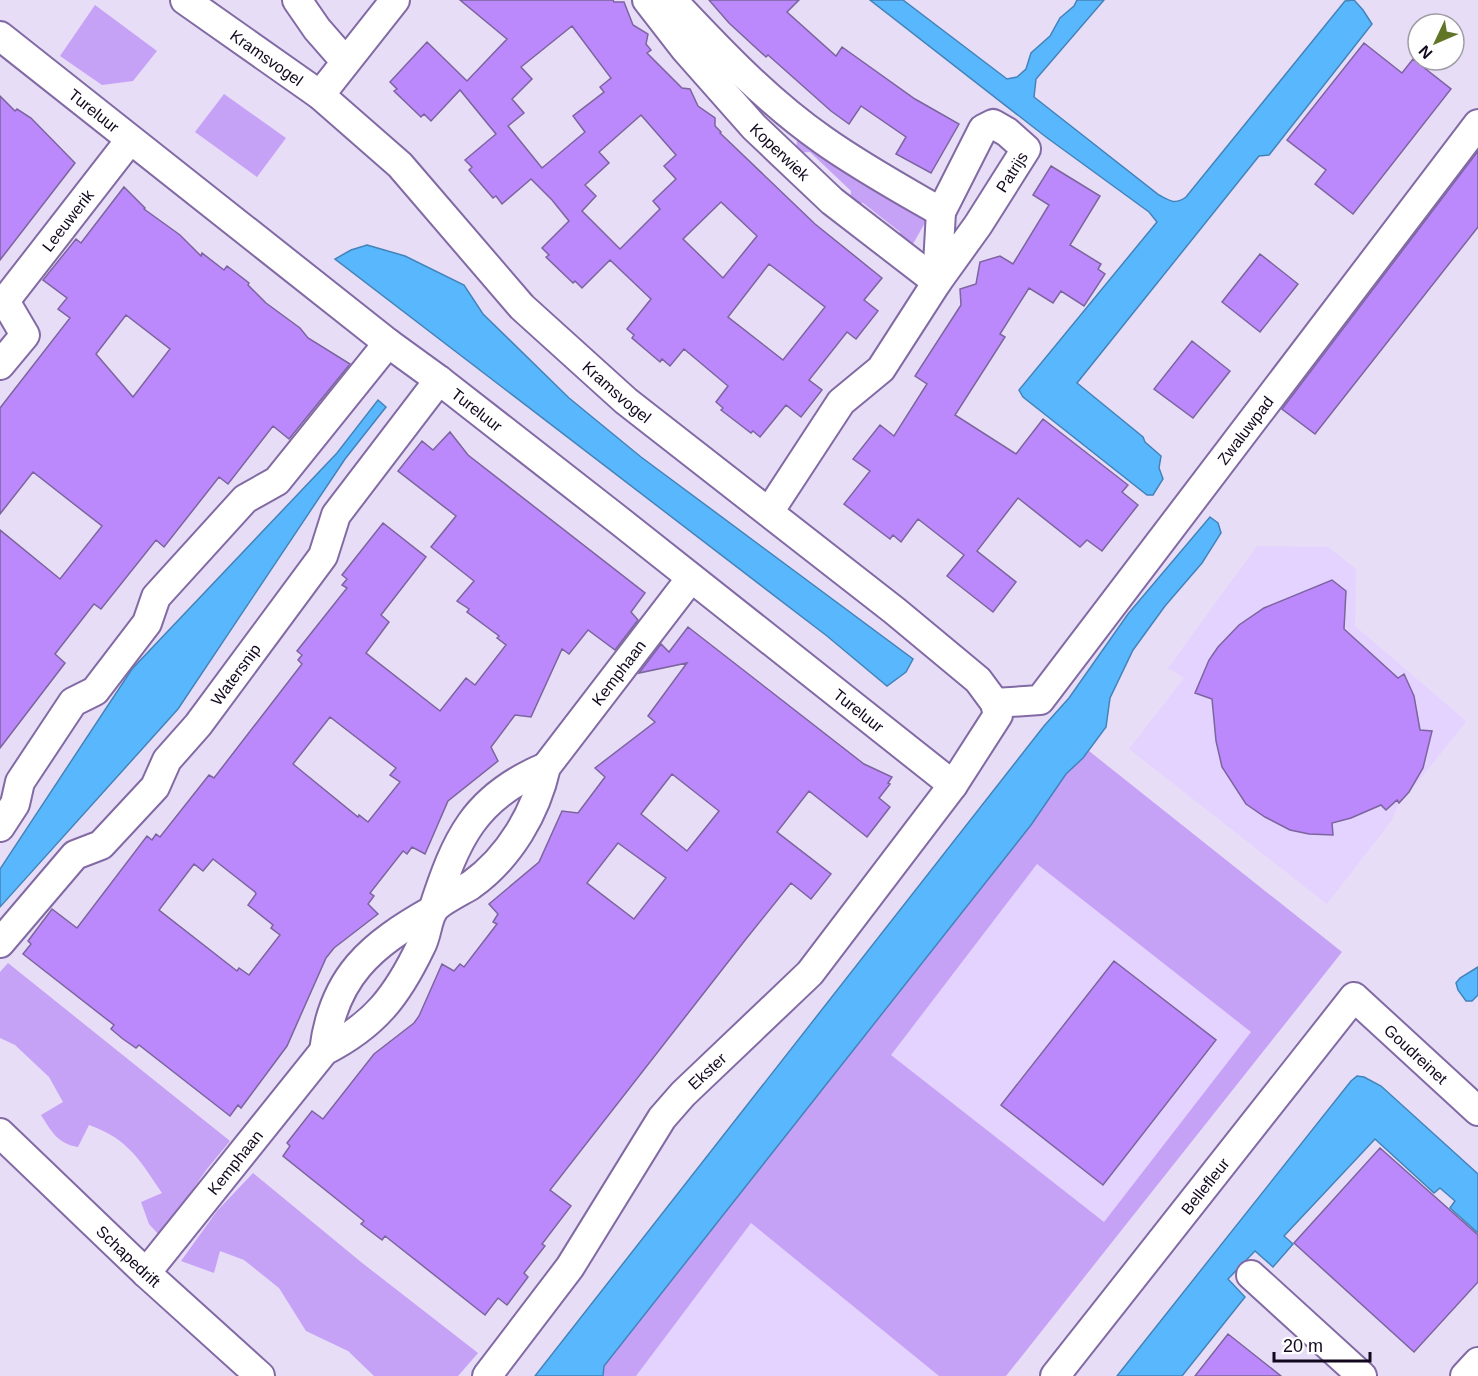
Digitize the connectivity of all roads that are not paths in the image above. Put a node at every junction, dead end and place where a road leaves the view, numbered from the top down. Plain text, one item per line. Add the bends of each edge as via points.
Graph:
1 (185, 0) edge
2 (297, 0) edge
3 (395, 0) edge
4 (647, 0) edge
5 (672, 0) edge
6 (0, 36) edge
7 (345, 61) junction
8 (320, 95) junction
9 (1478, 124) edge
10 (130, 140) junction
11 (941, 212) junction
12 (937, 282) junction
13 (3, 300) edge
14 (387, 343) junction
15 (0, 365) edge
16 (439, 380) junction
17 (769, 513) junction
18 (691, 578) junction
19 (994, 703) junction
20 (546, 767) junction
21 (953, 785) junction
22 (0, 827) edge
23 (434, 910) junction
24 (0, 943) edge
25 (1354, 997) joint
26 (324, 1051) junction
27 (1478, 1111) edge
28 (0, 1133) edge
29 (146, 1273) junction
30 (1251, 1275) dead end
31 (1478, 1362) edge
32 (260, 1376) edge
33 (487, 1376) edge
34 (1055, 1376) edge
35 (1362, 1376) edge
36 (1465, 1376) edge

1 - 8 street, Kramsvogel
2 - 7 street
3 - 7 street
4 - 12 street, Koperwiek via 754,127 832,201
5 - 11 street, Koperwiek via 772,100 822,140
6 - 10 street, Tureluur
7 - 8 street
8 - 17 street, Kramsvogel via 400,165 522,307 626,401
9 - 19 street, Zwaluwpad via 1040,700
10 - 13 street, Leeuwerik
10 - 14 street, Tureluur
11 - 12 street, Patrijs
11 - 12 street, Patrijs via 983,129 993,124 1026,149
12 - 17 street, Patrijs via 881,369 841,402
13 - 15 street, Leeuwerik via 25,335
14 - 16 street, Tureluur
14 - 22 street via 277,481 245,499 156,597 147,623 95,691 73,702 20,782 15,804
16 - 18 street, Tureluur
16 - 24 street, Watersnip via 336,515 323,556 198,725 167,760 155,787 101,845 75,855
17 - 19 street, Kramsvogel via 978,680
18 - 20 street, Kemphaan
18 - 21 street, Tureluur
19 - 21 street via 998,715
20 - 23 street, Kemphaan via 541,790 523,825 495,865
20 - 23 street, Kemphaan via 522,777 496,796 468,825 448,864
21 - 33 street, Ekster via 810,974 662,1118 570,1267
23 - 26 street, Kemphaan via 405,978 385,1007 349,1039
23 - 26 street, Kemphaan via 398,929 370,951 348,978 327,1025
25 - 27 street, Goudreinet
25 - 34 street, Bellefleur
26 - 29 street, Kemphaan
28 - 29 street, Schapedrift
29 - 32 street, Schapedrift
30 - 35 street
31 - 36 street

